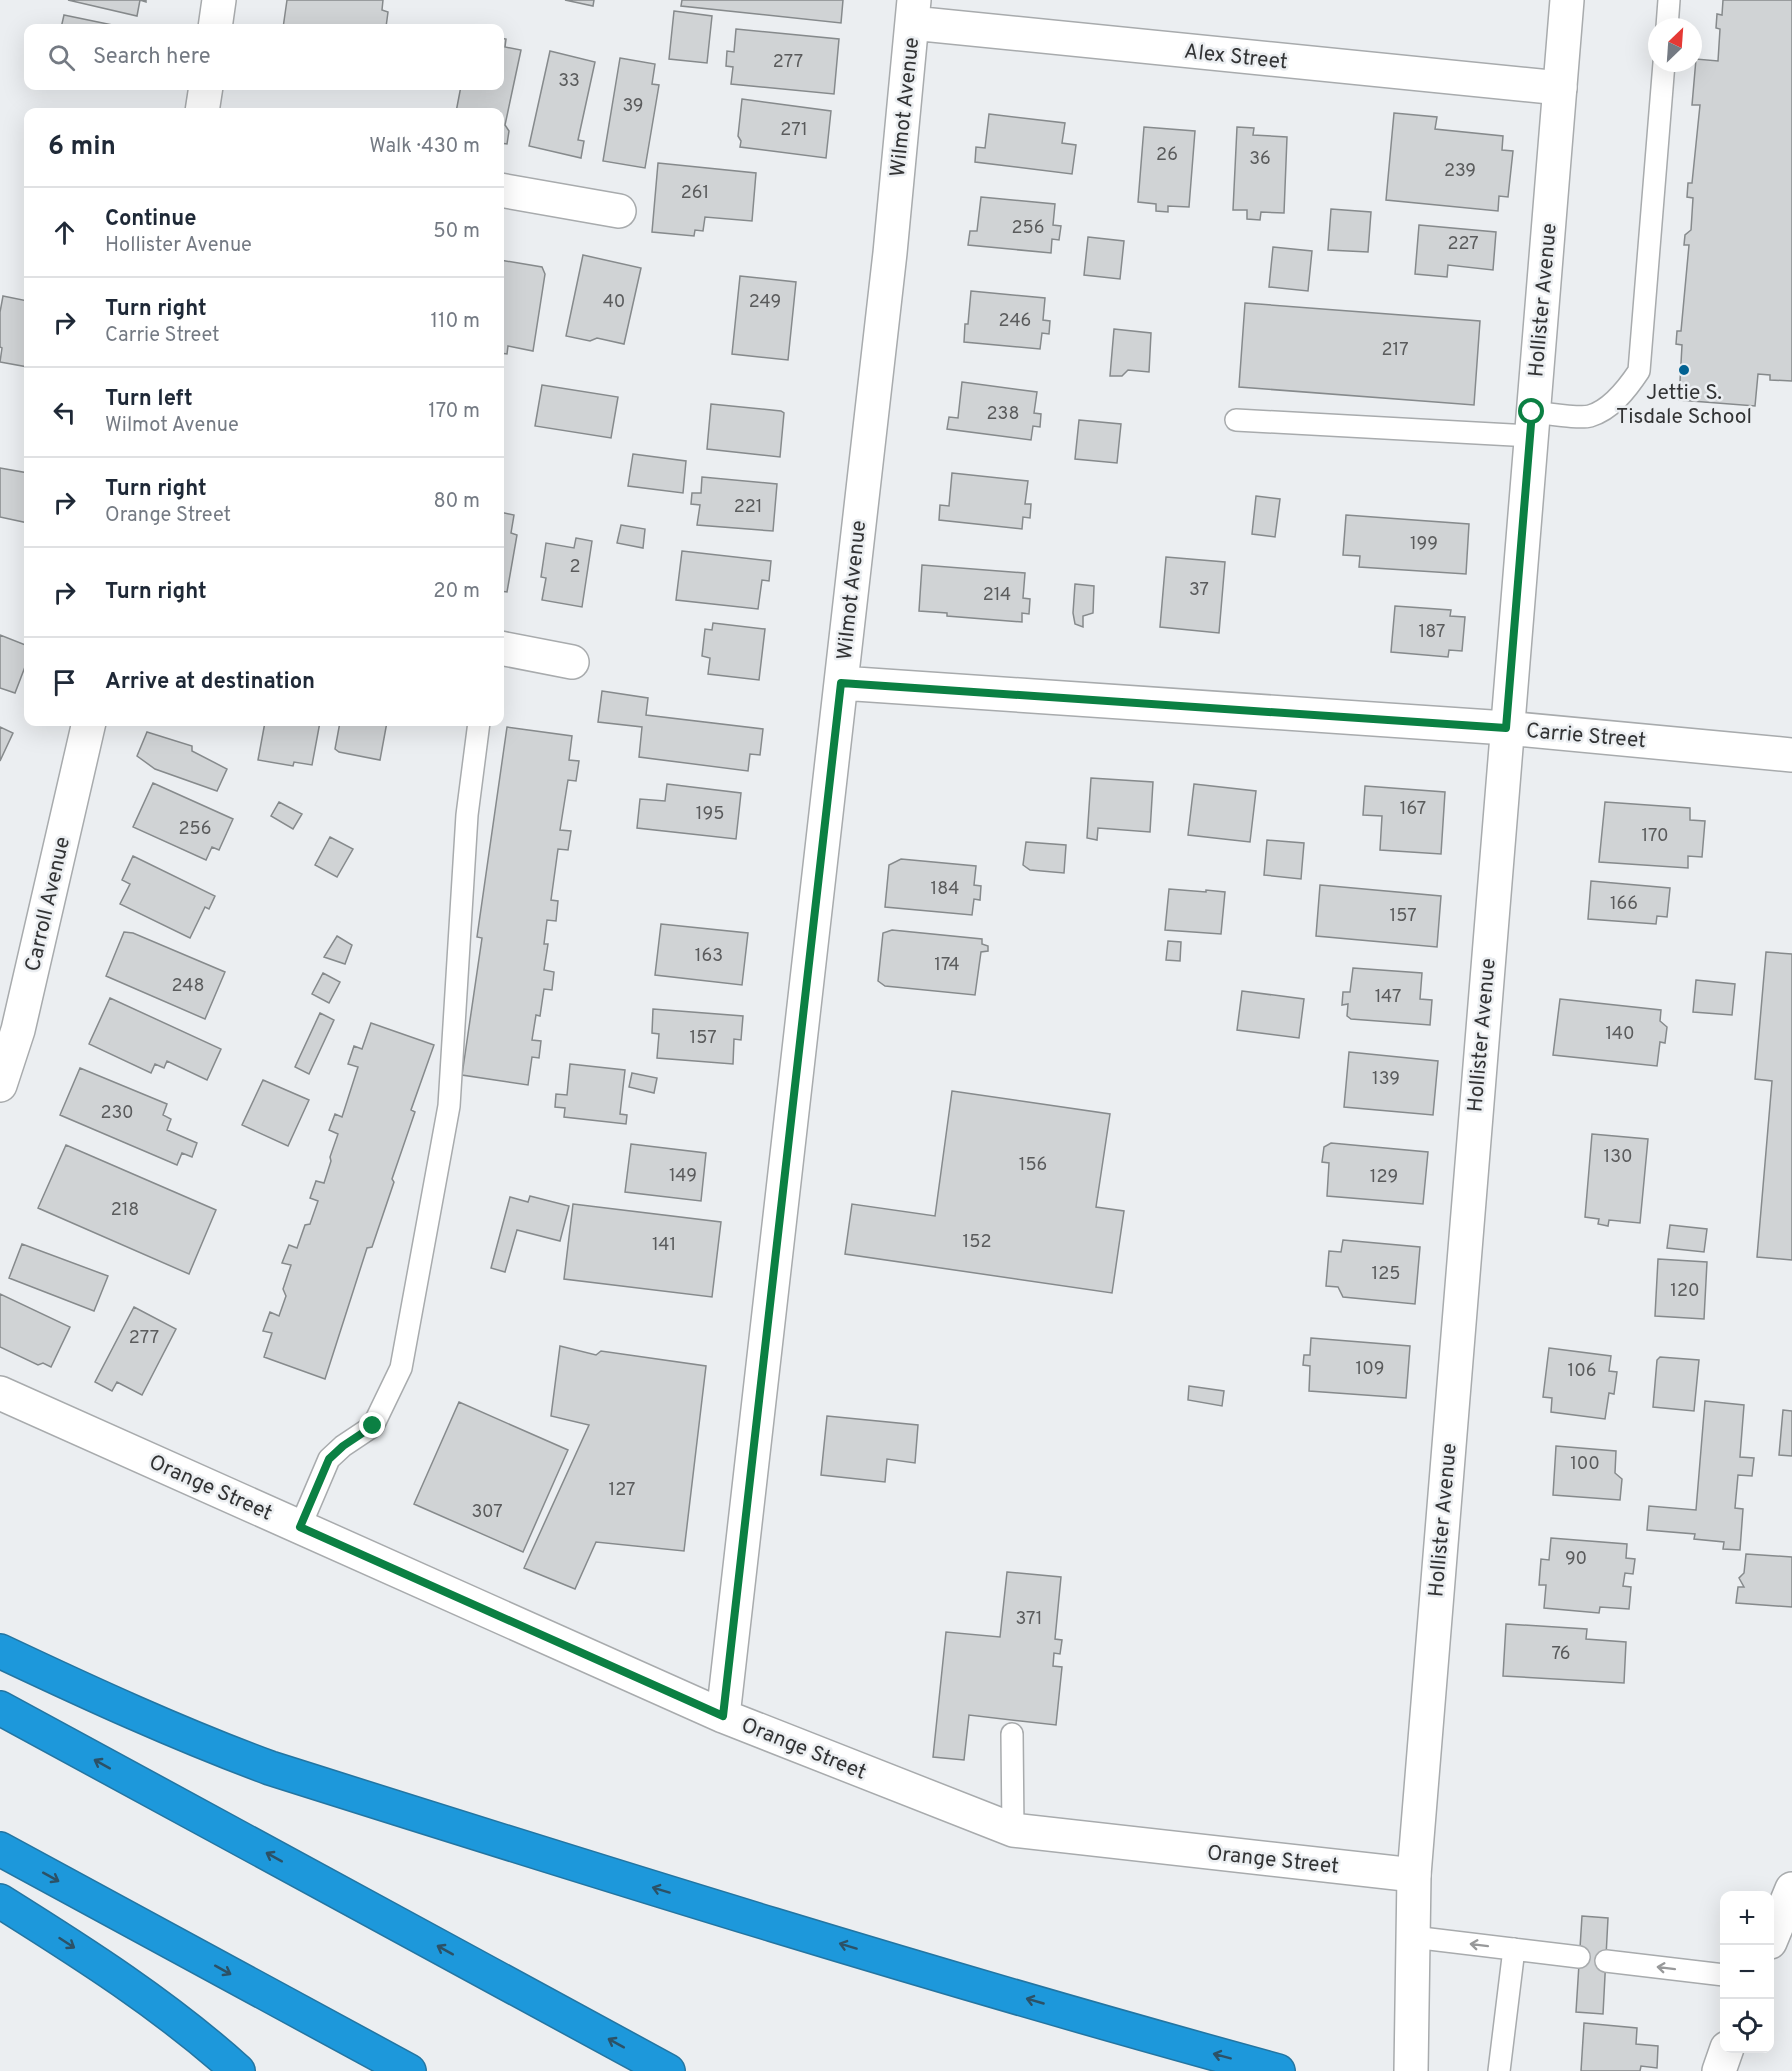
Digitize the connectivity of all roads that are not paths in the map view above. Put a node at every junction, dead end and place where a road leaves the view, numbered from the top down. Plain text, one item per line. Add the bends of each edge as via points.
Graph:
1 (219, 0) edge
2 (1567, 0) edge
3 (1669, 0) edge
4 (913, 11) edge
5 (1668, 18) edge
6 (216, 24) edge
7 (1663, 72) edge
8 (1560, 88) junction
9 (205, 90) edge
10 (203, 108) edge
11 (504, 191) edge
12 (619, 211) dead end
13 (1236, 420) dead end
14 (1532, 424) junction
15 (504, 649) edge
16 (572, 662) dead end
17 (841, 683) junction
18 (88, 726) edge
19 (478, 726) edge
20 (1506, 728) junction
21 (1792, 754) edge
22 (0, 1085) edge
23 (0, 1393) edge
24 (300, 1527) junction
25 (0, 1651) edge
26 (0, 1708) edge
27 (723, 1716) junction
28 (1012, 1734) dead end
29 (1013, 1830) junction
30 (0, 1849) edge
31 (1414, 1875) junction
32 (1792, 1889) edge
33 (0, 1901) edge
34 (1774, 1932) edge
35 (1413, 1937) junction
36 (1514, 1949) junction
37 (1579, 1957) dead end
38 (1606, 1961) dead end
39 (1720, 1974) edge
40 (1726, 2053) edge
41 (238, 2071) edge
42 (409, 2071) edge
43 (668, 2071) edge
44 (1278, 2071) edge
45 (1411, 2071) edge
46 (1499, 2071) edge
47 (1719, 2071) edge

1 - 6 street
2 - 8 street, Hollister Avenue
3 - 5 lane
4 - 8 street, Alex Street
4 - 17 street, Wilmot Avenue
7 - 14 lane via 1639,371 1627,390 1606,408 1589,416
8 - 14 street, Hollister Avenue
9 - 10 street
11 - 12 street
13 - 14 lane
14 - 20 street, Hollister Avenue
15 - 16 street
17 - 20 street, Carrie Street
17 - 27 street, Wilmot Avenue
18 - 22 street, Carroll Avenue via 18,1029
19 - 24 lane via 467,815 449,1106 401,1368 373,1426 329,1459
20 - 21 street, Carrie Street
20 - 31 street, Hollister Avenue
23 - 24 street, Orange Street
24 - 27 street, Orange Street
44 -> 25 highway via 954,1978 270,1768 140,1717
43 -> 26 highway
27 - 29 street, Orange Street
28 - 29 lane
29 - 31 street, Orange Street
30 -> 42 highway
31 - 35 street, Hollister Avenue
32 - 34 street
33 -> 41 highway via 146,1996
36 -> 35 lane
35 - 45 street, Hollister Avenue
36 - 37 lane
36 - 46 lane
39 -> 38 lane
40 - 47 street

